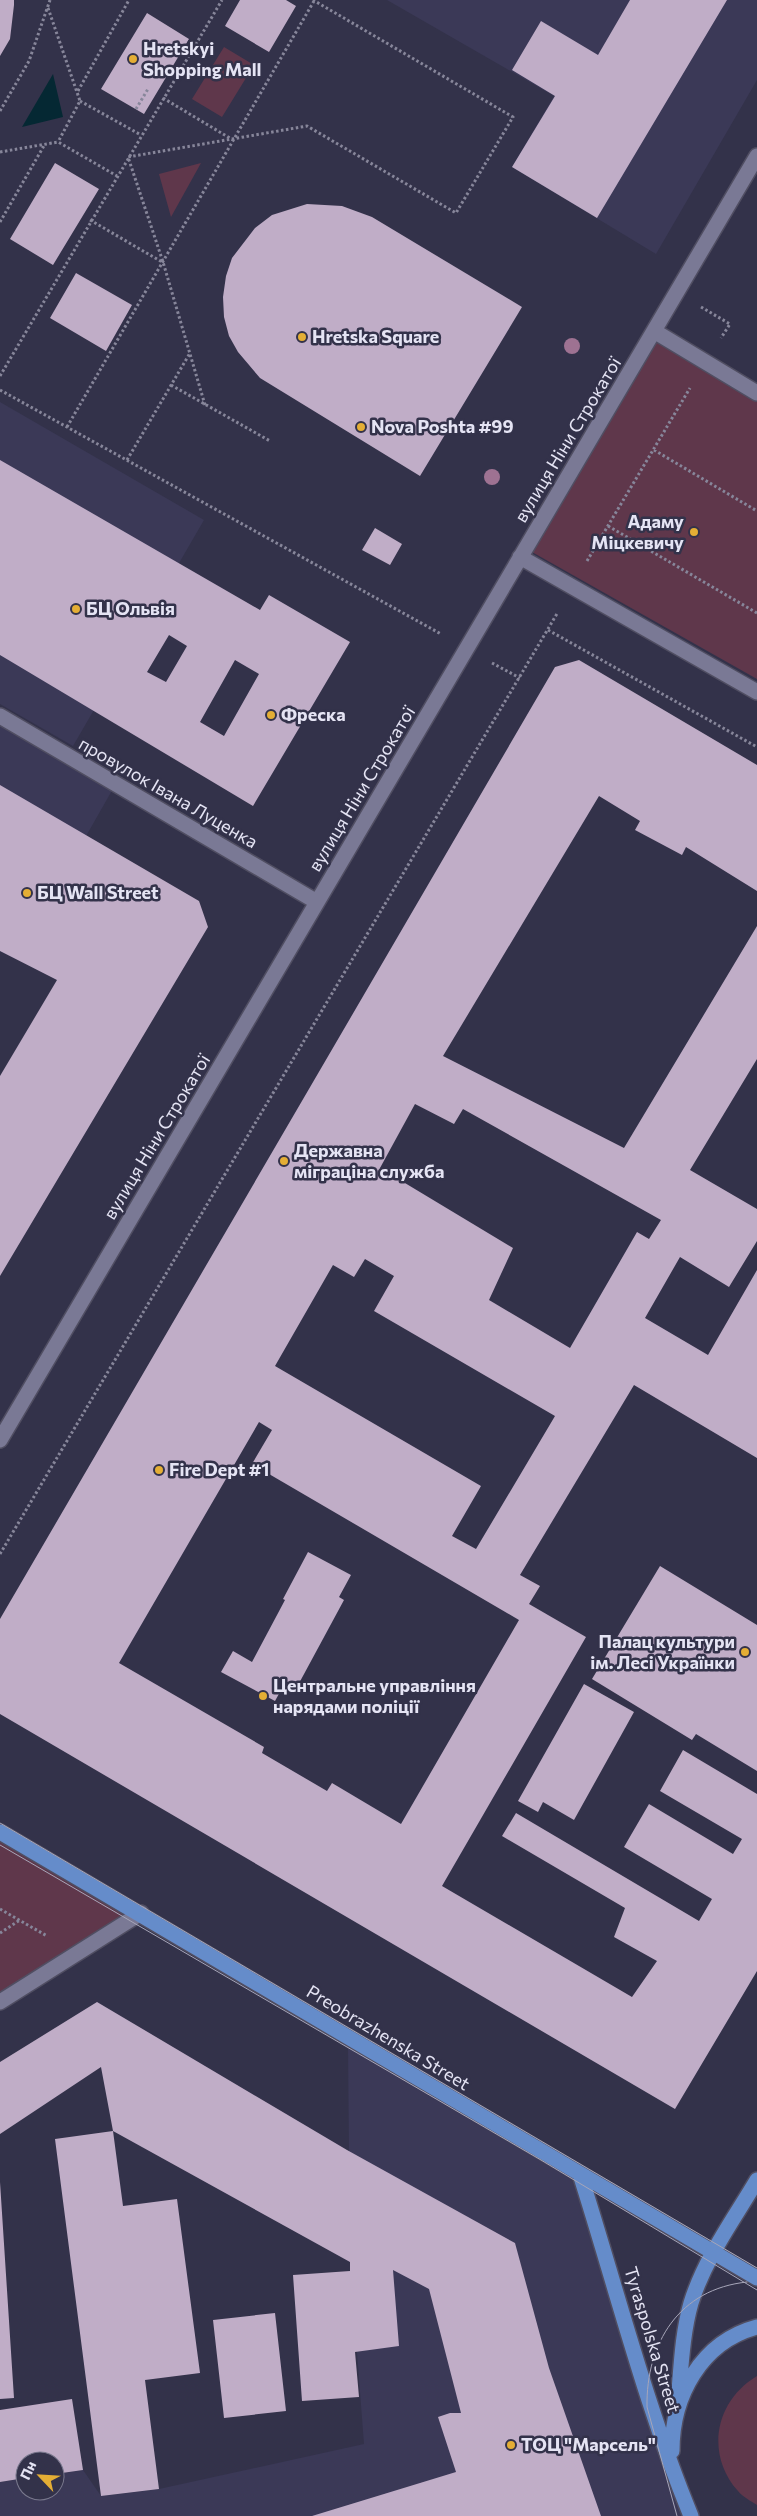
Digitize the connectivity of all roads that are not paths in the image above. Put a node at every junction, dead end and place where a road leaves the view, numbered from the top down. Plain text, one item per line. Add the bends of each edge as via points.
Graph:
1 (757, 156) edge
2 (654, 331) junction
3 (757, 393) edge
4 (520, 556) junction
5 (757, 692) edge
6 (0, 716) edge
7 (317, 902) junction
8 (0, 1440) edge
9 (0, 1832) edge
10 (141, 1913) junction
11 (0, 2002) edge
12 (580, 2174) junction
13 (757, 2180) edge
14 (714, 2251) junction
15 (757, 2278) edge
16 (757, 2327) edge
17 (678, 2402) junction
18 (679, 2487) junction
19 (691, 2516) edge
20 (695, 2516) edge

1 - 2 street, вулиця Ніни Строкатої
2 - 3 street
2 - 4 street, вулиця Ніни Строкатої
4 - 5 street
4 - 7 street, вулиця Ніни Строкатої
6 - 7 street, провулок Івана Луценка
7 - 8 street, вулиця Ніни Строкатої
9 - 10 main road, Preobrazhenska Street
10 - 11 street
10 - 12 main road, Preobrazhenska Street
12 - 14 main road, Preobrazhenska Street
12 - 18 main road, Tyraspolska Street
13 - 14 main road
14 - 15 main road, Preobrazhenska Street
14 - 17 main road via 691,2304
16 - 17 main road via 743,2331 715,2348 692,2373
17 - 18 main road via 672,2430 672,2460
18 - 19 main road, Tyraspolska Street
18 - 20 main road

